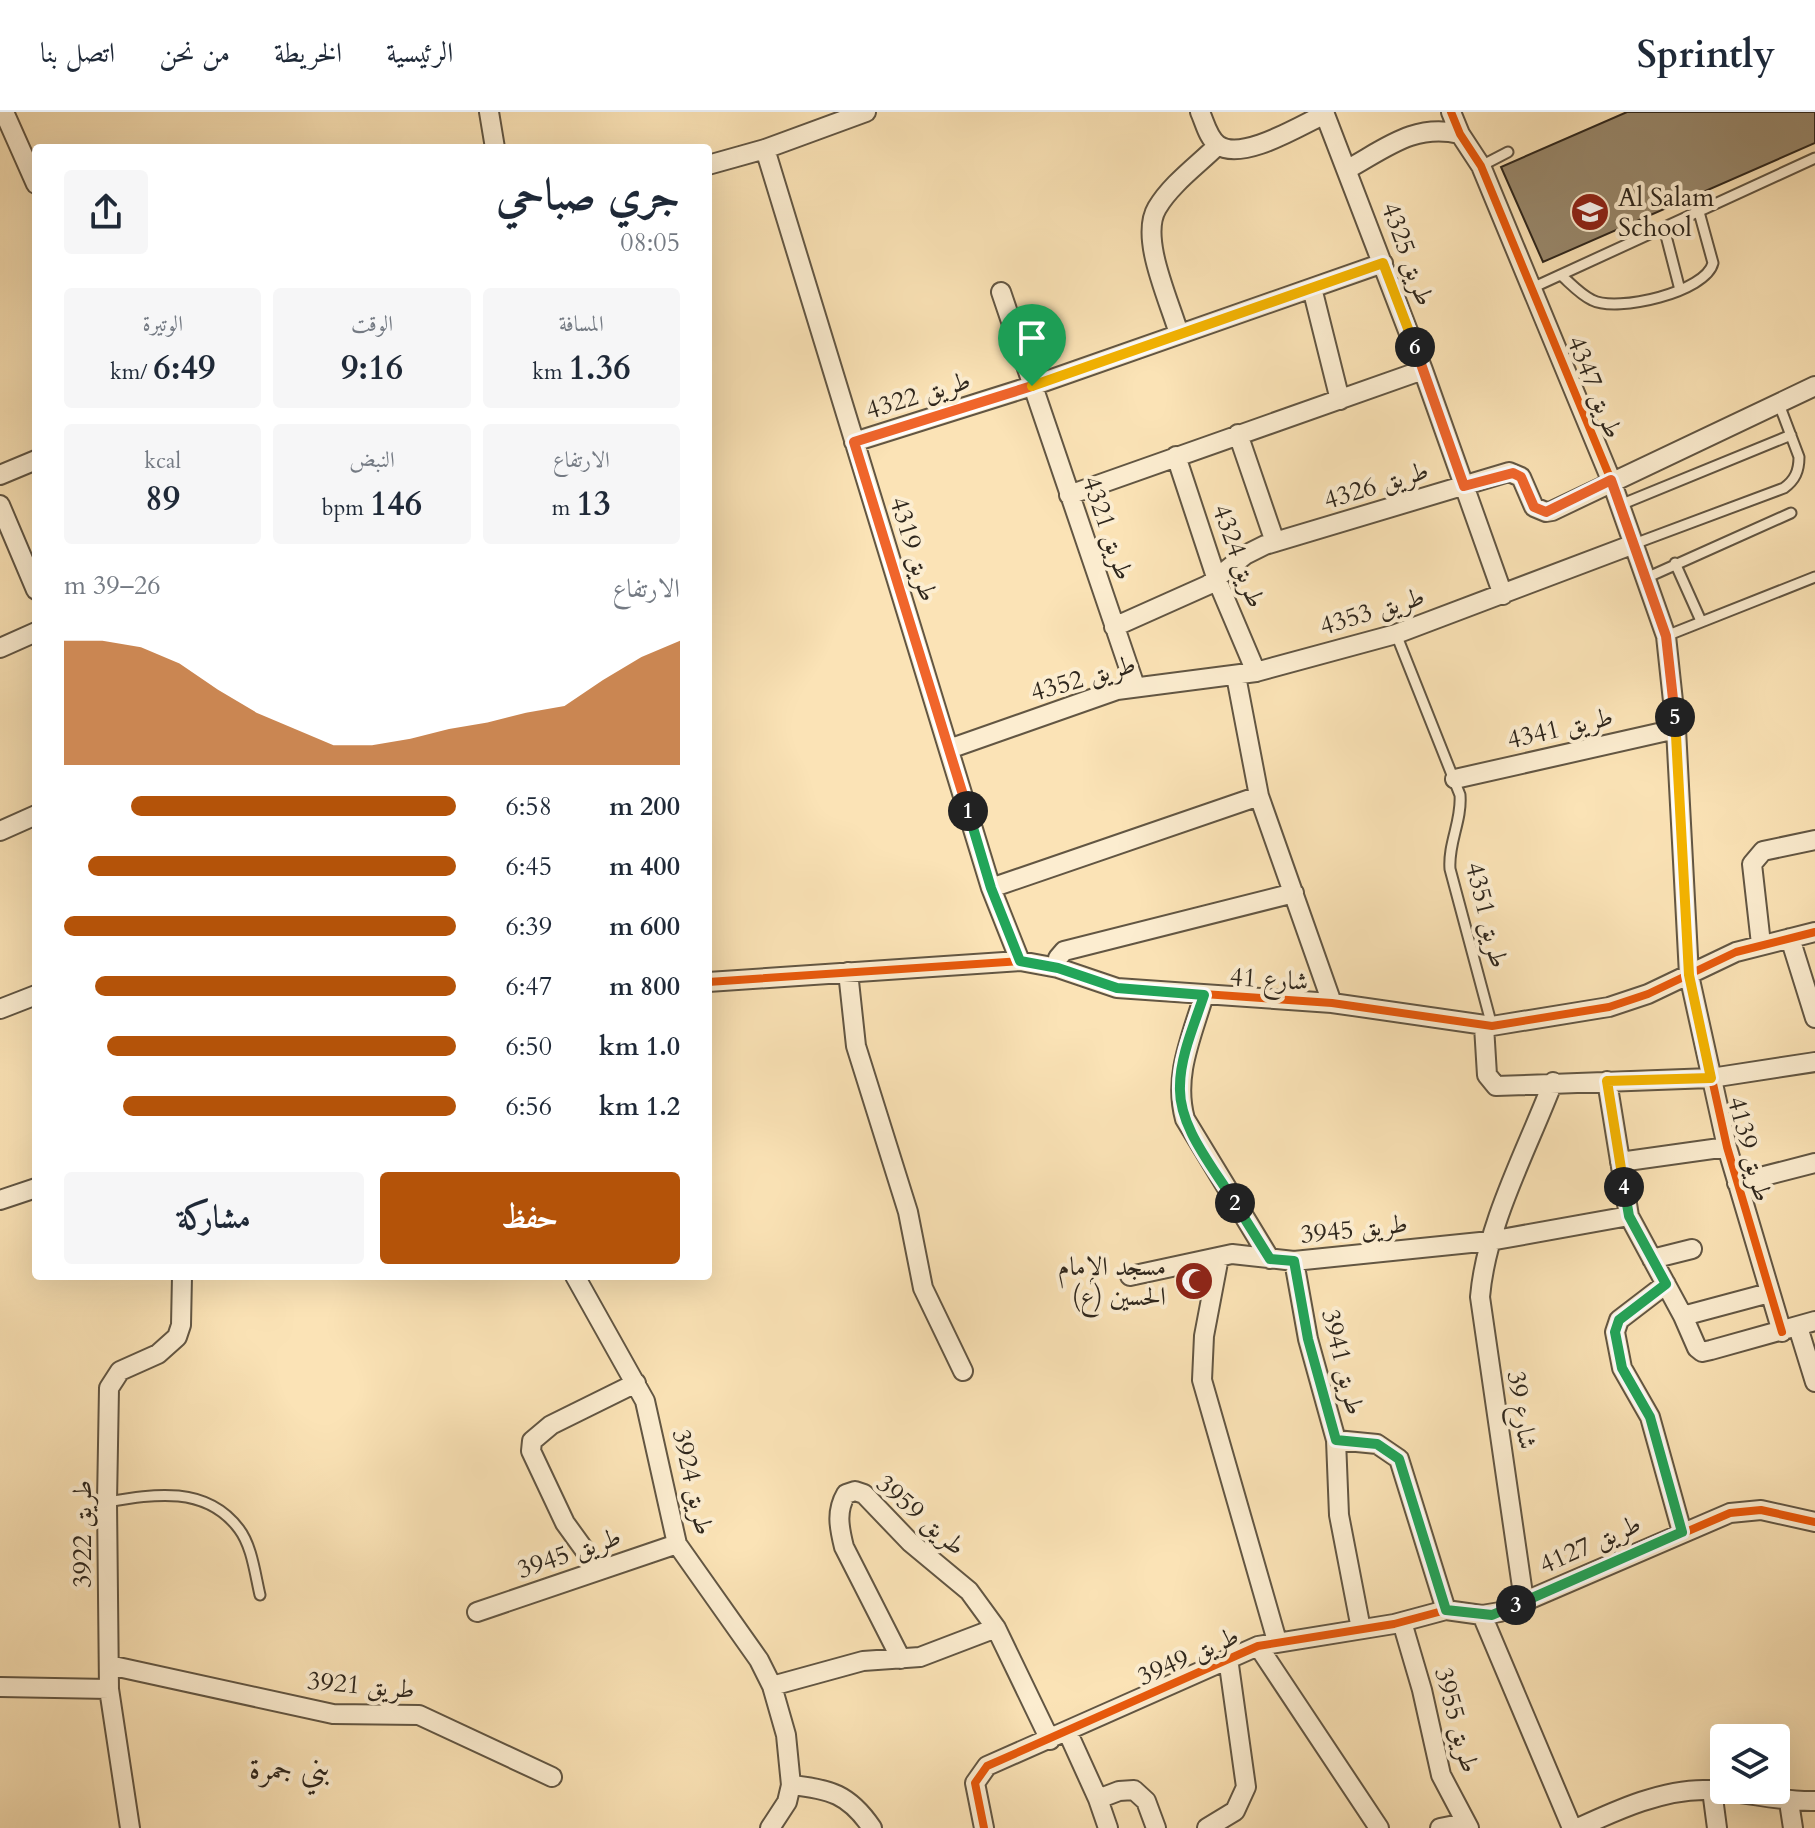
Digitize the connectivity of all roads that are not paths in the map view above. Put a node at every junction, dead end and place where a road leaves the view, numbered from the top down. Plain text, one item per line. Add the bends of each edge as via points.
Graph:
1 (4, 112) edge
2 (489, 112) edge
3 (866, 112) edge
4 (1200, 112) edge
5 (1451, 112) edge
6 (1324, 113) edge
7 (1460, 134) junction
8 (494, 144) edge
9 (1218, 145) junction
10 (765, 149) junction
11 (1508, 152) dead end
12 (1815, 158) edge
13 (712, 164) edge
14 (1481, 166) junction
15 (1348, 169) junction
16 (32, 175) edge
17 (1699, 212) junction
18 (1664, 228) junction
19 (1383, 263) junction
20 (1562, 276) junction
21 (1312, 288) junction
22 (1532, 288) junction
23 (1680, 290) junction
24 (1001, 292) dead end
25 (1179, 334) junction
26 (1423, 370) junction
27 (1032, 386) junction
28 (1815, 386) edge
29 (1340, 400) junction
30 (1779, 404) junction
31 (1238, 434) junction
32 (1791, 435) junction
33 (854, 442) junction
34 (1176, 456) junction
35 (32, 462) edge
36 (0, 475) edge
37 (1611, 480) junction
38 (1464, 486) junction
39 (1069, 495) junction
40 (0, 505) edge
41 (1620, 505) junction
42 (1791, 513) dead end
43 (1275, 542) junction
44 (1634, 544) junction
45 (1675, 563) junction
46 (1815, 577) edge
47 (1646, 578) junction
48 (1217, 580) junction
49 (32, 581) edge
50 (1503, 595) junction
51 (1701, 621) junction
52 (1114, 627) junction
53 (32, 634) edge
54 (1396, 634) junction
55 (1666, 636) junction
56 (0, 648) edge
57 (1256, 672) junction
58 (1236, 676) junction
59 (1135, 686) junction
60 (1676, 729) junction
61 (949, 749) junction
62 (1455, 779) junction
63 (1259, 796) junction
64 (32, 817) edge
65 (0, 831) edge
66 (1815, 840) edge
67 (991, 888) junction
68 (1294, 893) junction
69 (1815, 932) edge
70 (1790, 938) junction
71 (1761, 944) junction
72 (1020, 961) junction
73 (1058, 968) junction
74 (848, 972) junction
75 (1689, 975) junction
76 (712, 982) edge
77 (1204, 995) junction
78 (32, 997) edge
79 (1332, 1003) junction
80 (0, 1009) edge
81 (1815, 1018) edge
82 (1488, 1026) junction
83 (1815, 1062) edge
84 (1711, 1078) junction
85 (1607, 1081) junction
86 (1553, 1082) junction
87 (1727, 1147) junction
88 (1620, 1162) junction
89 (1815, 1163) edge
90 (1737, 1183) junction
91 (32, 1189) edge
92 (0, 1200) edge
93 (1629, 1216) junction
94 (1490, 1241) junction
95 (1692, 1249) dead end
96 (1219, 1257) junction
97 (1270, 1259) junction
98 (1652, 1259) junction
99 (1294, 1261) junction
100 (1130, 1276) dead end
101 (182, 1280) edge
102 (577, 1280) edge
103 (1666, 1284) junction
104 (1769, 1293) junction
105 (1683, 1316) junction
106 (1798, 1327) edge
107 (963, 1371) dead end
108 (1815, 1382) edge
109 (636, 1383) junction
110 (1336, 1440) junction
111 (107, 1502) junction
112 (1815, 1522) edge
113 (1682, 1532) junction
114 (677, 1544) junction
115 (599, 1570) junction
116 (260, 1595) dead end
117 (1524, 1601) junction
118 (1446, 1610) junction
119 (477, 1612) dead end
120 (1482, 1615) junction
121 (1402, 1622) junction
122 (996, 1628) junction
123 (1361, 1629) junction
124 (1277, 1641) junction
125 (1258, 1646) junction
126 (1228, 1658) junction
127 (901, 1659) junction
128 (109, 1665) junction
129 (772, 1686) junction
130 (0, 1687) edge
131 (109, 1689) junction
132 (1068, 1733) junction
133 (1050, 1740) junction
134 (552, 1777) dead end
135 (791, 1785) junction
136 (1710, 1790) edge
137 (1098, 1799) junction
138 (1815, 1801) edge
139 (1790, 1802) edge
140 (1714, 1804) edge
141 (1789, 1804) edge
142 (1467, 1826) edge
143 (130, 1828) edge
144 (770, 1828) edge
145 (872, 1828) edge
146 (984, 1828) edge
147 (1108, 1828) edge
148 (1156, 1828) edge
149 (1207, 1828) edge
150 (1379, 1828) edge
151 (1440, 1828) edge
152 (1575, 1828) edge
153 (1717, 1828) edge
154 (1793, 1828) edge

1 - 16 street
2 - 8 street
3 - 10 street
4 - 9 street
5 - 7 street, طريق 4347
6 - 9 street, طريق 4325 via 1246,150
6 - 15 street, طريق 4325
7 - 14 street, طريق 4347
7 - 15 street via 1420,131
9 - 25 street via 1158,205 1152,219 1153,247
10 - 13 street
10 - 33 street, طريق 4319
11 - 14 lane
12 - 17 lane
14 - 22 street, طريق 4347
15 - 19 street, طريق 4325
17 - 18 lane
17 - 23 lane via 1712,271
18 - 20 lane
18 - 23 lane
19 - 21 street, طريق 4322
19 - 26 street, طريق 4325
20 - 22 lane
20 - 23 lane via 1592,301 1607,304
21 - 25 street, طريق 4322
21 - 29 street
22 - 37 street, طريق 4347
24 - 27 street, طريق 4321
25 - 27 street, طريق 4322
26 - 29 street
26 - 38 street, طريق 4325
27 - 33 street, طريق 4322
27 - 39 street, طريق 4321
28 - 30 street, طريق 4326
29 - 31 street
30 - 32 lane
30 - 37 street, طريق 4326
31 - 34 street
31 - 43 street, طريق 4324
32 - 41 lane
32 - 44 lane via 1799,466 1784,488
33 - 61 street, طريق 4319
34 - 39 street
34 - 48 street, طريق 4324
35 - 36 street
37 - 38 street, طريق 4326 via 1546,512 1534,507 1521,477 1513,473
37 - 41 street, طريق 4347
38 - 43 street, طريق 4326
38 - 50 street, طريق 4325
39 - 52 street, طريق 4321
40 - 49 street
41 - 44 street, طريق 4347
42 - 45 lane
43 - 48 street, طريق 4326 via 1245,555
44 - 47 street, طريق 4347
44 - 50 street, طريق 4353
45 - 47 lane
45 - 51 lane
46 - 51 lane
47 - 55 street, طريق 4347
48 - 52 street, طريق 4326
48 - 57 street, طريق 4324
50 - 54 street, طريق 4353
51 - 55 lane
52 - 59 street, طريق 4321
53 - 56 street
54 - 57 street, طريق 4353
54 - 62 lane, طريق 4351
55 - 60 street, طريق 4347
57 - 58 street, طريق 4353
58 - 59 street, طريق 4352
58 - 63 street
59 - 61 street, طريق 4352
60 - 62 street, طريق 4341
60 - 75 street, طريق 4347
61 - 67 street, طريق 4319
62 - 82 lane, طريق 4351 via 1461,808 1450,869
63 - 67 street
63 - 68 street
64 - 65 street
66 - 71 street via 1763,851 1752,864
67 - 72 street, طريق 4319
68 - 73 street via 1064,951
68 - 79 street
69 - 70 street, شارع 41
70 - 71 street, شارع 41
70 - 81 street
71 - 75 street, شارع 41
72 - 73 street, شارع 41
72 - 74 street, شارع 41
73 - 77 street, شارع 41 via 1117,988
74 - 76 street, شارع 41
74 - 107 street via 856,1046 902,1188 923,1288
75 - 82 street, شارع 41 via 1609,1007
75 - 84 street, طريق 4139
77 - 79 street, شارع 41
77 - 97 street via 1179,1082 1180,1101 1185,1119
78 - 80 street
79 - 82 street, شارع 41
82 - 86 street via 1487,1075 1492,1084
83 - 84 street
84 - 85 street
84 - 87 street, طريق 4139
85 - 86 street
85 - 88 street
86 - 94 street, شارع 39
87 - 88 street
87 - 90 street, طريق 4139
88 - 93 street
89 - 90 street
90 - 104 street, طريق 4139
91 - 92 street
93 - 94 street, طريق 3945
93 - 98 street
94 - 99 street, طريق 3945
94 - 117 street, شارع 39 via 1480,1297
95 - 98 street
96 - 97 street, طريق 3945
96 - 100 street, طريق 3945
96 - 124 street via 1204,1336 1202,1380
97 - 99 street, طريق 3945
98 - 103 street
99 - 110 street, طريق 3941 via 1308,1339
101 - 111 street, طريق 3922 via 177,1337 158,1354 120,1371 109,1388
102 - 109 street, طريق 3924
103 - 105 street
103 - 113 street via 1619,1320 1615,1332 1622,1368 1650,1417
104 - 105 street
104 - 106 street, طريق 4139
105 - 106 street via 1702,1352
106 - 108 street, طريق 4139
109 - 114 street, طريق 3924 via 651,1418
109 - 115 street via 551,1425 532,1441 531,1451 565,1523
110 - 118 street, طريق 3941 via 1377,1444 1399,1459
110 - 123 street via 1339,1515
111 - 116 lane via 165,1493 210,1502 240,1530
111 - 128 street, طريق 3922
112 - 113 street, طريق 4127 via 1745,1510
113 - 117 street, طريق 4127
114 - 115 street, طريق 3945
114 - 129 street, طريق 3924
115 - 119 street, طريق 3945
117 - 120 street
118 - 120 street, طريق 3949
118 - 121 street, طريق 3949
120 - 152 street
121 - 123 street, طريق 3949
121 - 142 street, طريق 3955 via 1441,1775
122 - 127 street
122 - 127 street, طريق 3959 via 969,1591 855,1491 840,1505 844,1547
122 - 133 street, طريق 3959
123 - 124 street, طريق 3949
124 - 125 street, طريق 3949
125 - 126 street, طريق 3949
125 - 150 street
126 - 132 street, طريق 3949
126 - 149 street via 1246,1787 1235,1811
127 - 129 street via 850,1664
128 - 131 street, طريق 3922
128 - 134 street, طريق 3921 via 333,1714 419,1715
129 - 135 street, طريق 3924 via 786,1735
130 - 131 street
131 - 143 street, طريق 3922
132 - 133 street, طريق 3949
132 - 137 street
133 - 146 street, طريق 3949 via 987,1766 977,1776
135 - 144 street
135 - 145 street via 836,1792
136 - 152 street via 1661,1797
137 - 147 street
137 - 148 street via 1134,1790 1146,1801
138 - 139 street
140 - 153 street
141 - 154 street
142 - 151 street

